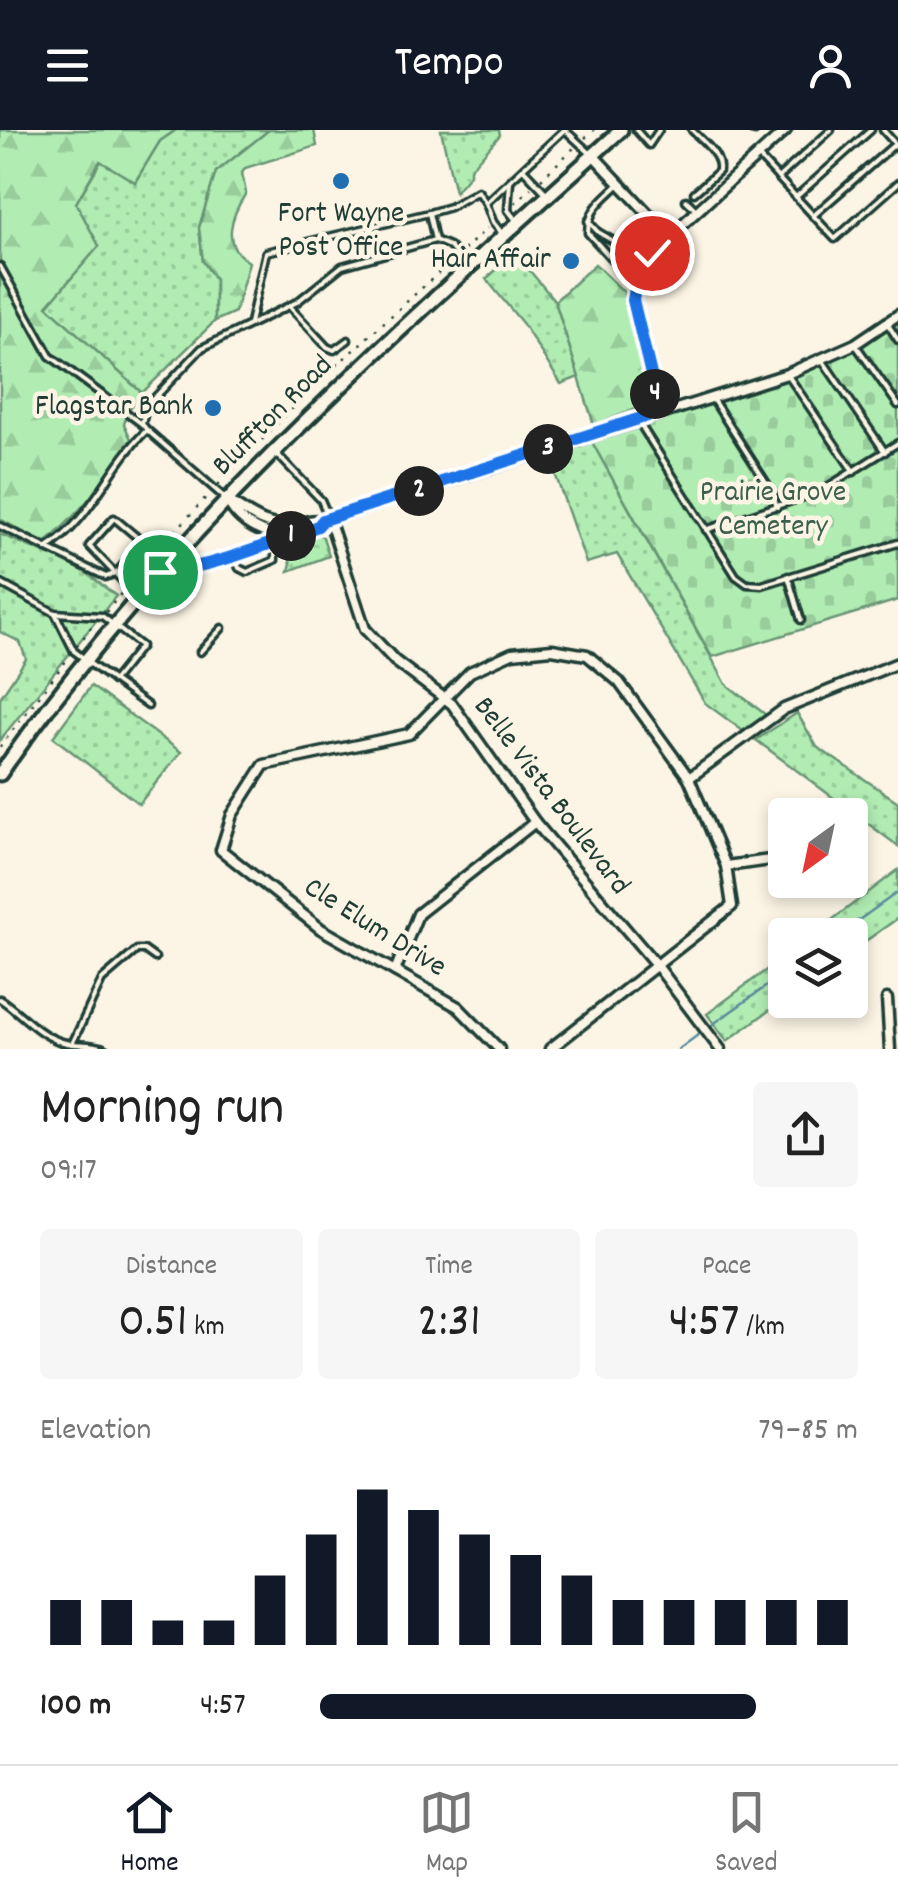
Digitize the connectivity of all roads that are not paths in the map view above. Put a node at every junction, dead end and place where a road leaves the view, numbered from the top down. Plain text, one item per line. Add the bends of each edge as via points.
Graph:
1 (564, 130) edge
2 (620, 130) edge
3 (636, 130) edge
4 (658, 130) edge
5 (692, 130) edge
6 (786, 130) edge
7 (831, 130) edge
8 (870, 130) edge
9 (882, 130) edge
10 (897, 146) edge
11 (593, 155) junction
12 (758, 156) junction
13 (523, 168) junction
14 (778, 178) junction
15 (510, 180) junction
16 (898, 183) edge
17 (620, 184) junction
18 (694, 194) dead end
19 (548, 196) junction
20 (796, 198) junction
21 (686, 200) dead end
22 (486, 202) junction
23 (697, 211) junction
24 (429, 213) junction
25 (813, 216) junction
26 (588, 221) junction
27 (518, 223) junction
28 (658, 224) junction
29 (504, 236) junction
30 (669, 236) junction
31 (435, 240) junction
32 (632, 252) junction
33 (0, 266) edge
34 (468, 267) junction
35 (288, 306) junction
36 (898, 314) edge
37 (887, 323) junction
38 (250, 324) junction
39 (348, 340) dead end
40 (898, 340) edge
41 (855, 344) junction
42 (822, 360) junction
43 (787, 374) junction
44 (712, 398) junction
45 (898, 405) edge
46 (660, 412) junction
47 (638, 420) junction
48 (142, 424) junction
49 (147, 430) junction
50 (898, 442) edge
51 (275, 452) junction
52 (885, 452) junction
53 (854, 472) junction
54 (227, 500) junction
55 (777, 507) junction
56 (326, 520) junction
57 (0, 526) edge
58 (706, 530) junction
59 (287, 537) junction
60 (274, 541) junction
61 (898, 542) edge
62 (144, 543) junction
63 (46, 549) junction
64 (234, 554) junction
65 (164, 567) junction
66 (116, 573) junction
67 (788, 576) junction
68 (0, 583) edge
69 (139, 596) junction
70 (56, 614) junction
71 (801, 620) dead end
72 (115, 625) junction
73 (222, 628) dead end
74 (200, 652) dead end
75 (88, 662) junction
76 (898, 663) edge
77 (113, 681) junction
78 (443, 698) junction
79 (148, 706) dead end
80 (0, 774) edge
81 (689, 778) junction
82 (535, 822) junction
83 (768, 860) edge
84 (726, 866) junction
85 (155, 958) dead end
86 (658, 967) junction
87 (395, 971) junction
88 (0, 998) edge
89 (887, 998) dead end
90 (72, 1044) junction
91 (106, 1049) edge
92 (499, 1049) edge
93 (550, 1049) edge
94 (720, 1049) edge
95 (890, 1049) edge

1 - 11 lane
1 - 13 lane
2 - 11 main road, Bluffton Road
3 - 4 lane via 649,146
5 - 18 lane via 720,166
6 - 12 street
7 - 14 lane
8 - 20 lane
9 - 10 lane
10 - 25 lane
11 - 17 street
11 - 19 main road, Bluffton Road
12 - 14 lane
12 - 23 street
13 - 15 lane
13 - 19 lane
14 - 20 lane
15 - 22 lane
15 - 27 lane via 508,210
16 - 25 lane via 835,239
17 - 26 lane
17 - 28 street
19 - 27 main road, Bluffton Road
20 - 25 lane
21 - 23 lane
22 - 24 lane via 478,191
22 - 29 lane
23 - 30 street
24 - 31 lane
24 - 38 lane via 266,252
26 - 32 lane
26 - 32 lane via 588,233 617,265
27 - 29 main road, Bluffton Road
28 - 30 street
28 - 32 lane
29 - 34 main road, Bluffton Road
30 - 46 street via 638,272 633,300
31 - 34 lane
31 - 35 lane via 342,266
33 - 48 lane via 50,356
34 - 51 main road, Bluffton Road
35 - 38 lane
35 - 39 lane via 327,347 340,348
36 - 37 street
37 - 40 lane
37 - 41 street
38 - 48 lane via 202,348 146,407
41 - 42 street
41 - 45 lane
42 - 43 street
42 - 52 lane
43 - 44 street
43 - 53 lane
44 - 46 street
44 - 55 lane
46 - 47 street
47 - 56 street
47 - 58 lane
48 - 49 lane
49 - 54 lane
49 - 63 lane via 94,502
50 - 52 lane
51 - 54 main road, Bluffton Road
51 - 56 lane via 321,500
52 - 53 lane
53 - 55 lane
54 - 56 street via 264,523
54 - 59 street via 246,524
54 - 65 main road, Bluffton Road
55 - 58 lane
56 - 59 lane
56 - 78 street, Belle Vista Boulevard via 365,629
57 - 63 lane
58 - 67 lane via 742,581 762,584
59 - 60 lane
60 - 64 lane
60 - 64 lane via 271,564 242,571
61 - 67 lane
62 - 65 lane
62 - 66 lane
62 - 66 lane via 114,518 89,546
63 - 66 lane via 106,576
64 - 65 lane via 181,570
65 - 69 main road, Bluffton Road
66 - 69 lane
67 - 71 lane
68 - 70 lane
69 - 72 main road, Bluffton Road
70 - 72 lane via 102,616
70 - 75 lane via 74,651
72 - 75 main road, Bluffton Road
72 - 77 lane via 141,646
73 - 74 lane
75 - 77 lane
75 - 80 main road, Bluffton Road
76 - 81 street via 784,708
77 - 79 lane
78 - 81 street via 470,672 512,653 552,649 587,655 619,682
78 - 82 street, Belle Vista Boulevard
78 - 87 street, Cle Elum Drive via 409,734 264,765 232,815 221,850 321,929
81 - 84 street
82 - 86 street, Belle Vista Boulevard
82 - 87 street via 418,914
83 - 84 street
84 - 86 street via 732,906
85 - 90 lane via 136,950 102,980
86 - 93 street
86 - 94 street, Belle Vista Boulevard
87 - 92 street, Cle Elum Drive via 458,1007
88 - 90 lane via 51,1038
89 - 95 street
90 - 91 lane

